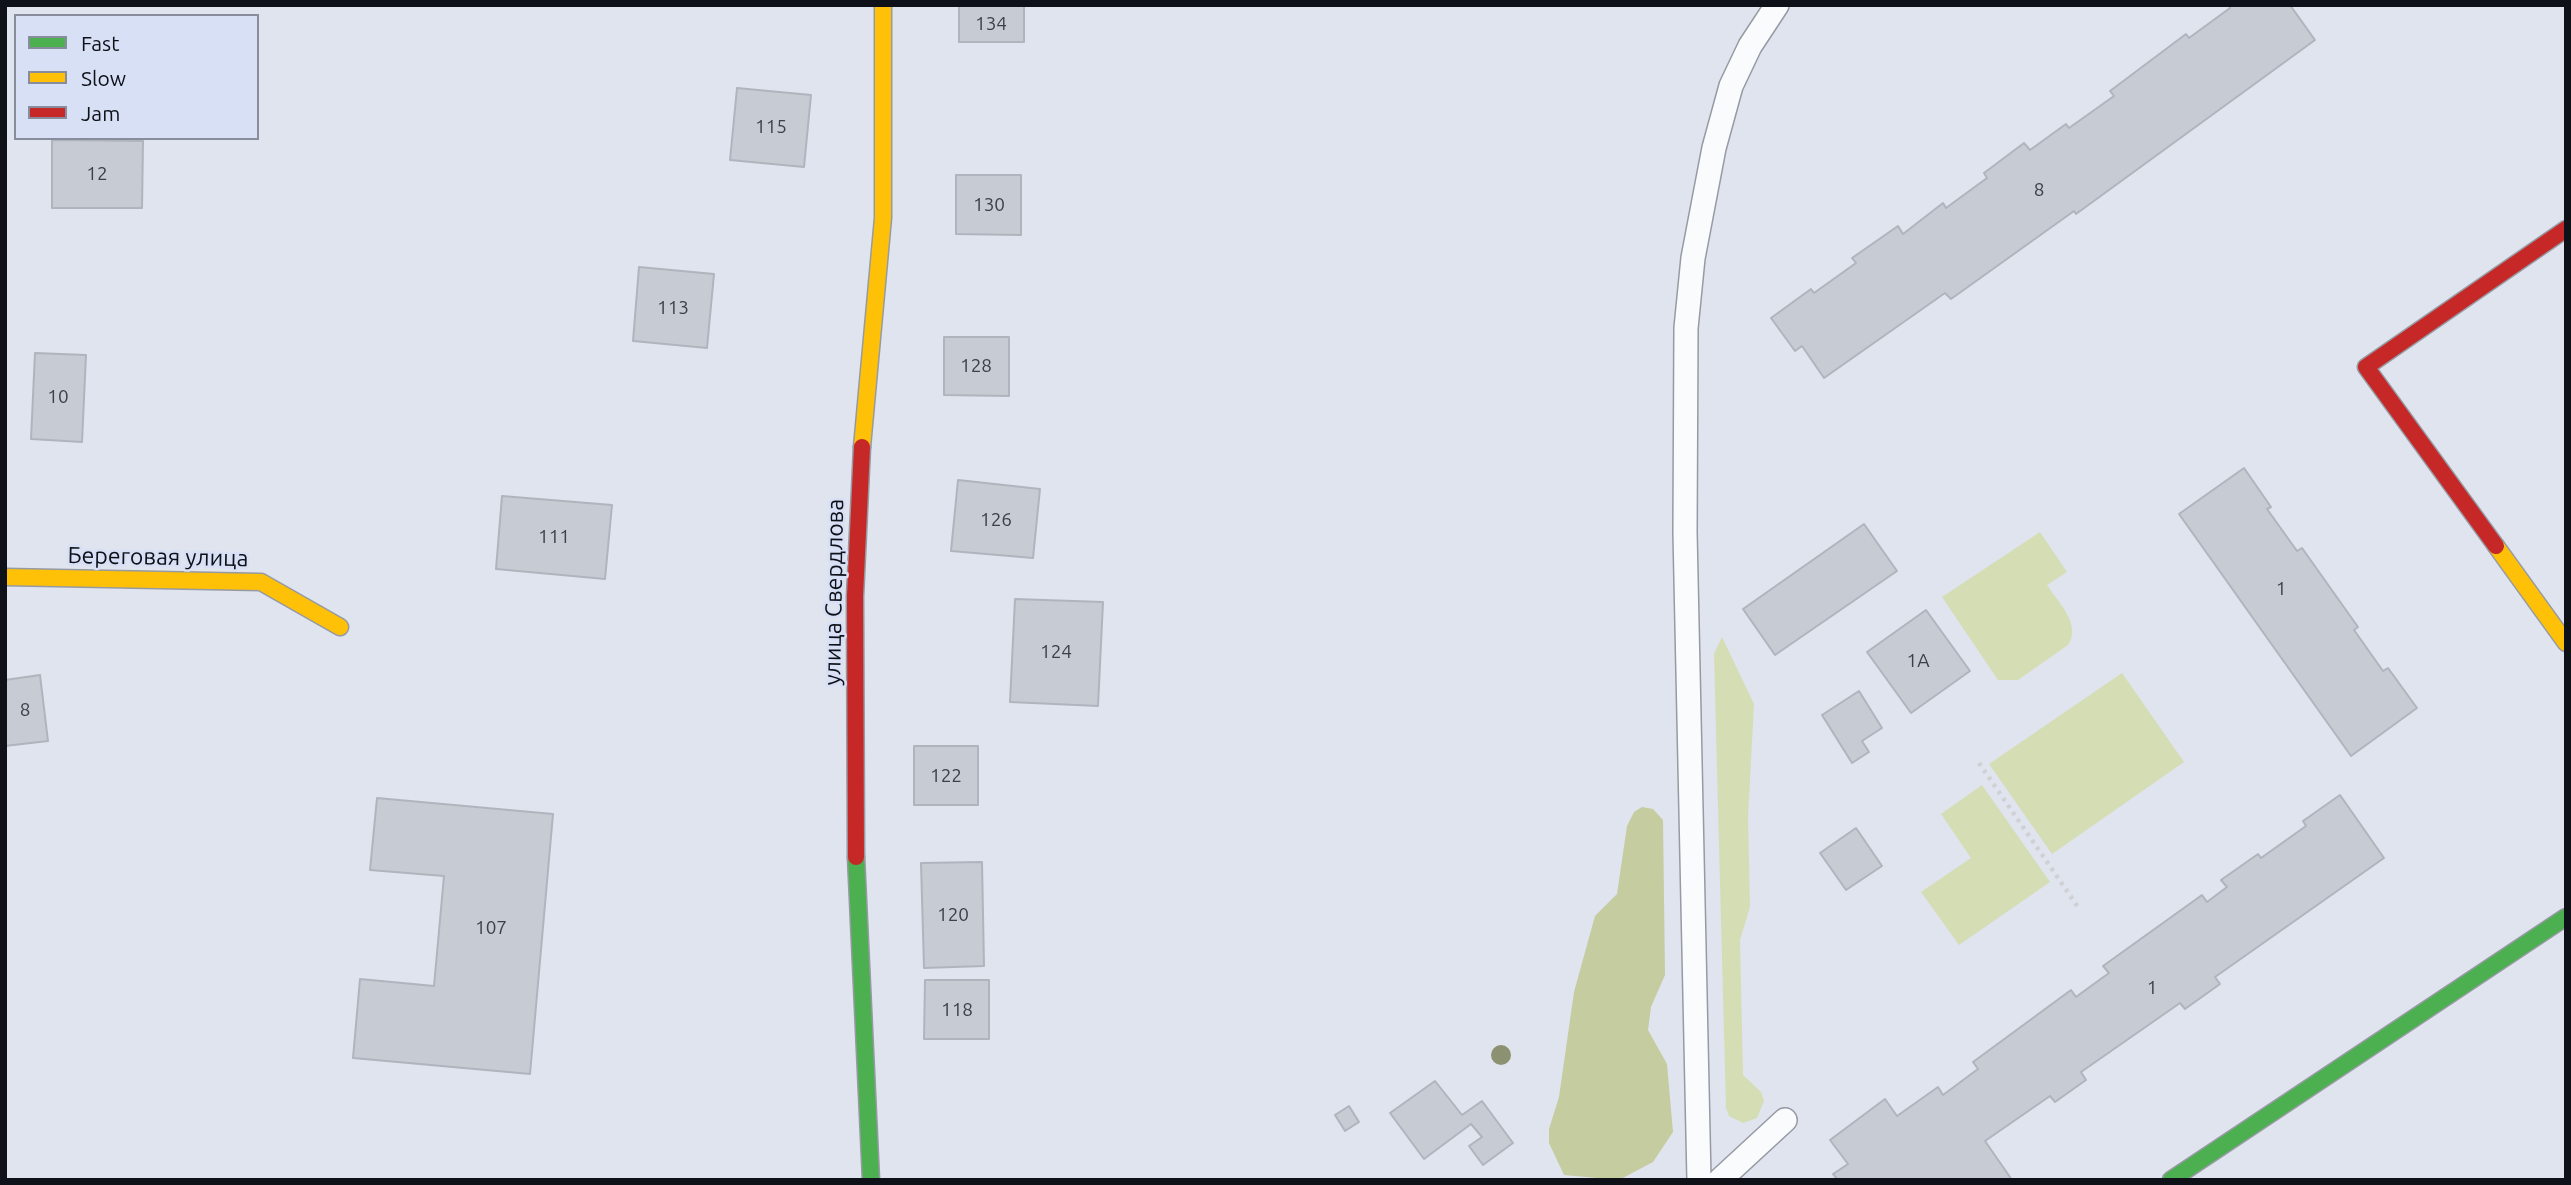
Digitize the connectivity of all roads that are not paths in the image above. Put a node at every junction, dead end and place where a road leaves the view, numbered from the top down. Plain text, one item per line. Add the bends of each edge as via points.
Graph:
1 (883, 5) edge
2 (1777, 5) edge
3 (2566, 229) edge
4 (5, 577) edge
5 (340, 627) dead end
6 (2566, 643) edge
7 (2566, 917) edge
8 (1785, 1120) dead end
9 (871, 1180) edge
10 (1699, 1180) edge
11 (1720, 1180) edge
12 (2171, 1180) edge

1 - 9 street, улица Свердлова via 883,218 862,447 854,648 857,874
2 - 10 lane via 1731,86 1701,208 1686,328 1685,532
3 - 6 street via 2366,366
4 - 5 street, Береговая улица via 261,582
7 - 12 street
8 - 11 lane

